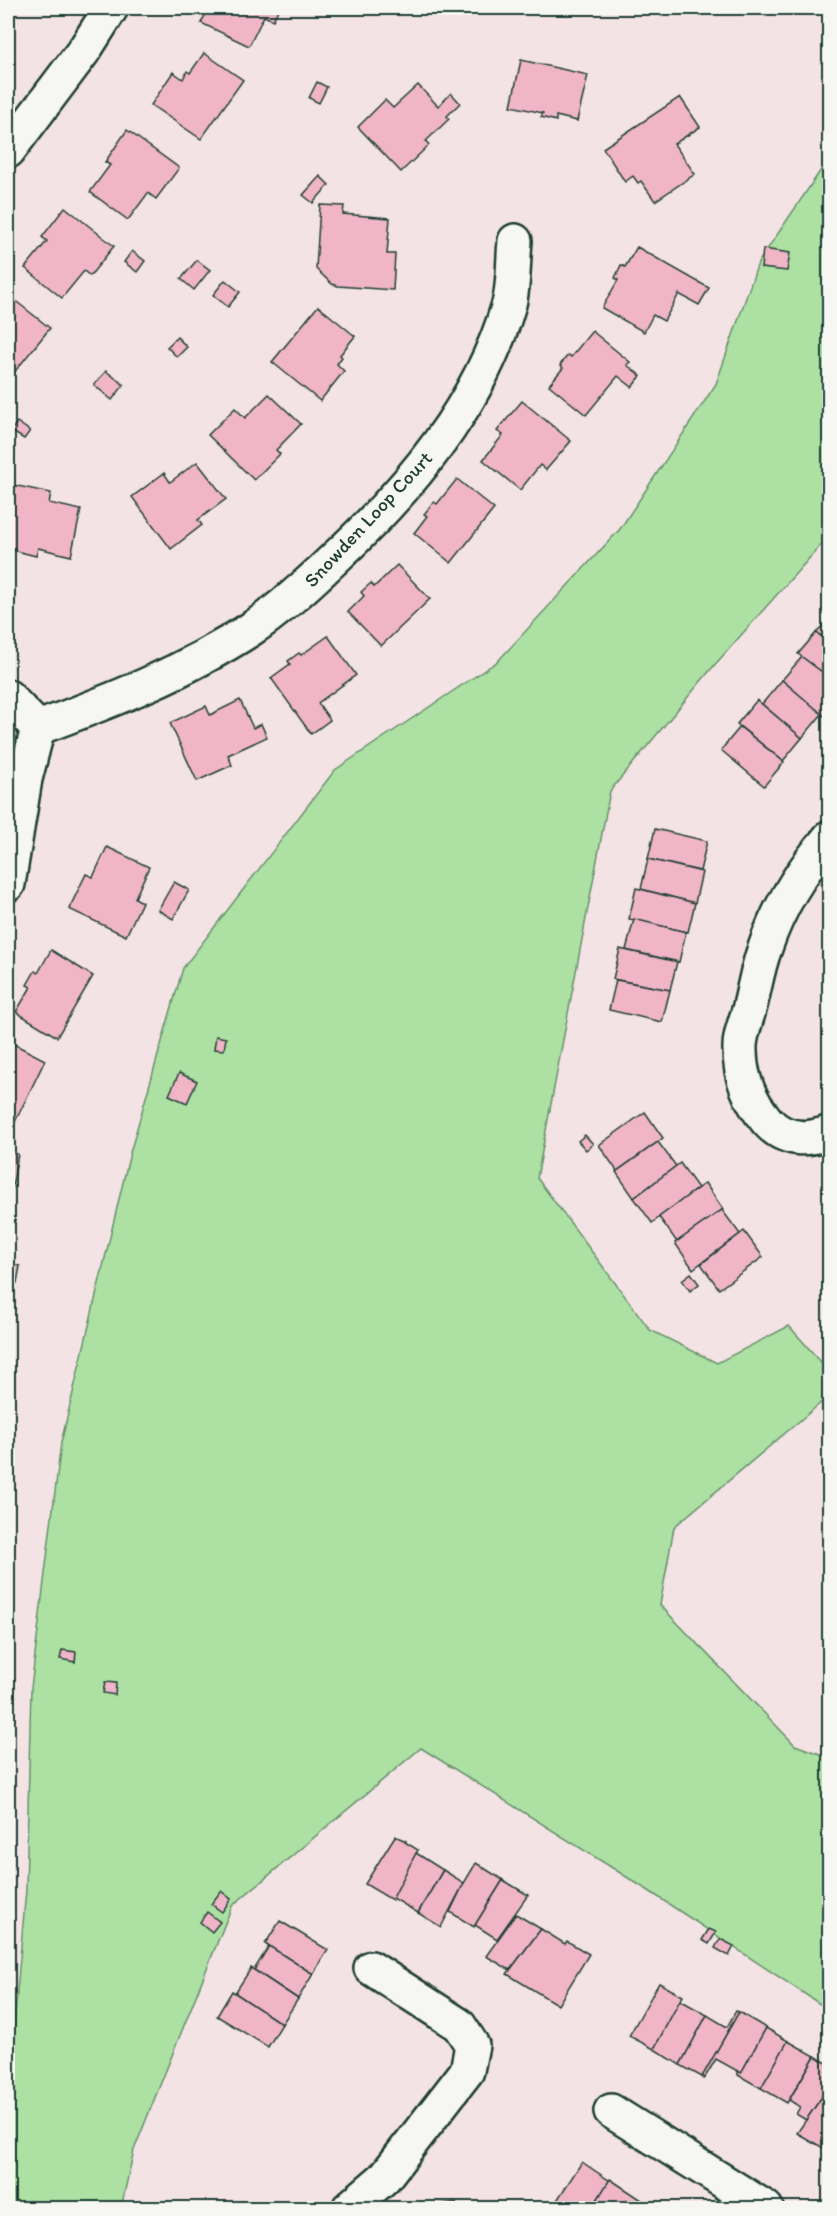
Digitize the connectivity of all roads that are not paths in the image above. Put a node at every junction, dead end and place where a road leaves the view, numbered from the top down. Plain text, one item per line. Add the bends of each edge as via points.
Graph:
1 (111, 8) edge
2 (8, 151) edge
3 (515, 241) dead end
4 (8, 697) edge
5 (38, 728) junction
6 (830, 837) edge
7 (8, 884) edge
8 (829, 1132) edge
9 (370, 1968) dead end
10 (611, 2111) dead end
11 (349, 2208) edge
12 (766, 2208) edge

1 - 2 street
3 - 5 street, Snowden Loop Court via 510,302 472,394 424,464 350,544 300,591 251,629 115,700
4 - 5 street
5 - 7 street
6 - 8 street via 784,901 764,948 739,1048 749,1093 773,1127 796,1140
9 - 11 street via 459,2025 472,2045 467,2072 384,2178
10 - 12 street

